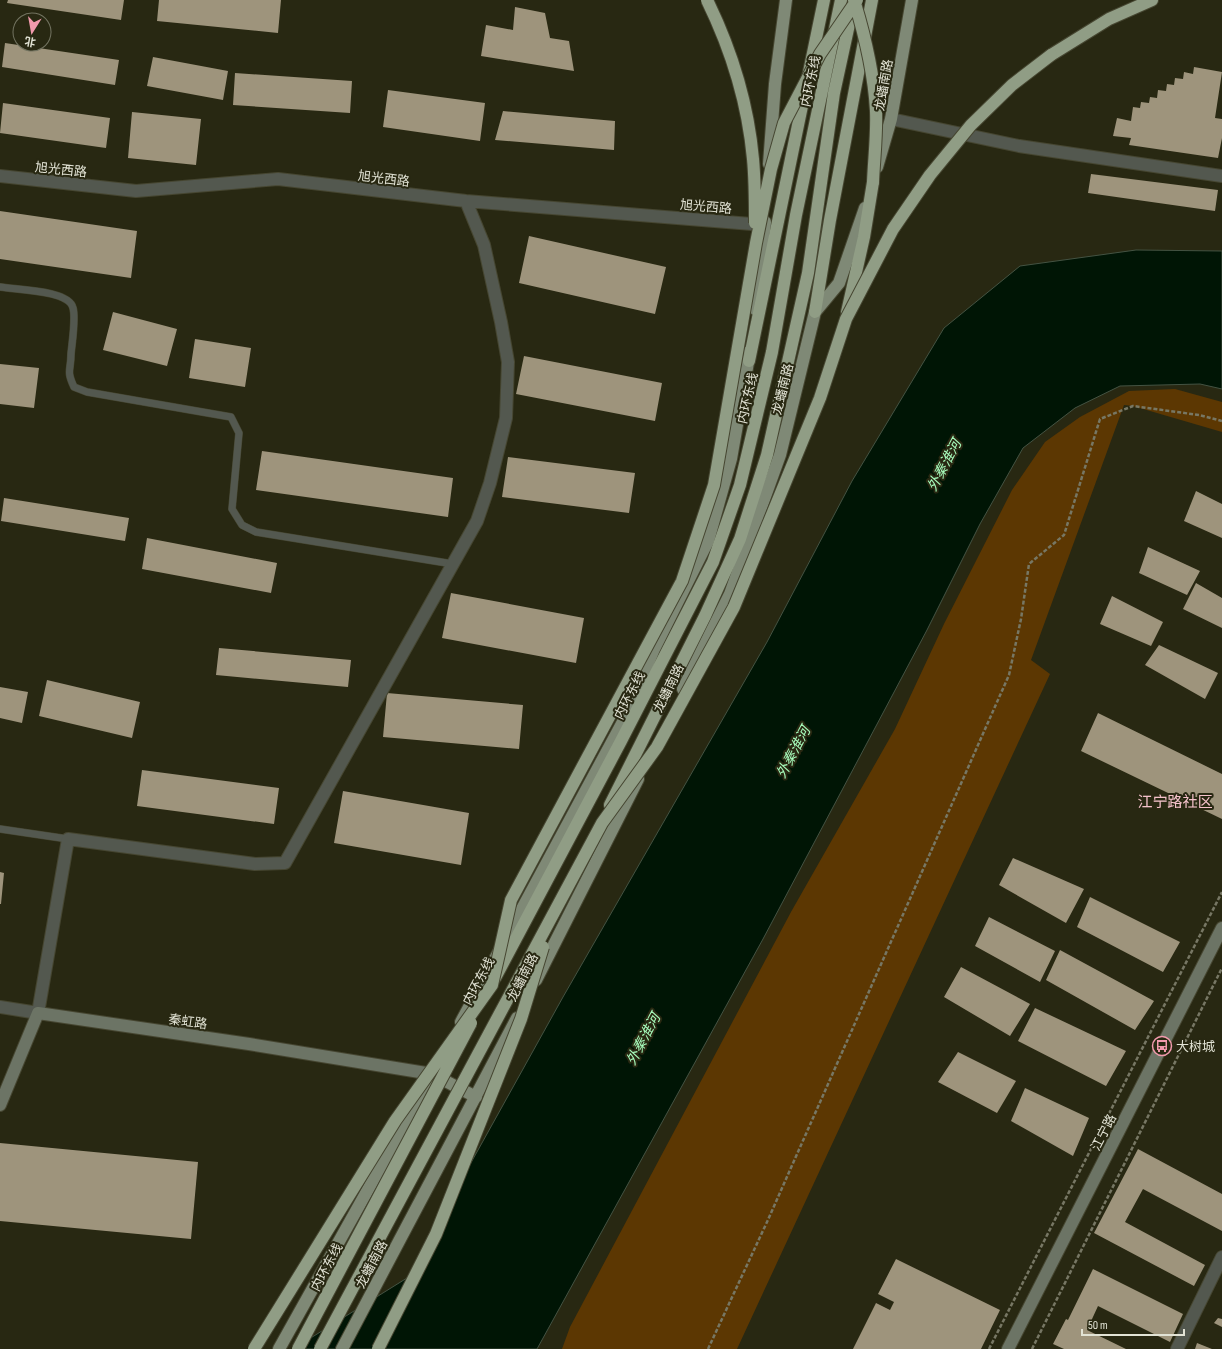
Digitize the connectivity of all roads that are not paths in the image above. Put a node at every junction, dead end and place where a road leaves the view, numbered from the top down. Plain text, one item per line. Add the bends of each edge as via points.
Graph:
1 (706, 0) edge
2 (786, 0) edge
3 (824, 0) edge
4 (841, 0) edge
5 (854, 0) edge
6 (857, 0) edge
7 (872, 0) edge
8 (912, 0) edge
9 (1152, 0) edge
10 (891, 119) junction
11 (0, 176) edge
12 (1222, 176) edge
13 (466, 201) junction
14 (765, 225) junction
15 (756, 243) junction
16 (0, 288) edge
17 (816, 312) junction
18 (846, 319) junction
19 (749, 361) junction
20 (453, 564) junction
21 (602, 822) junction
22 (0, 829) edge
23 (68, 838) junction
24 (551, 921) junction
25 (1222, 928) edge
26 (492, 985) junction
27 (0, 1008) edge
28 (38, 1013) junction
29 (432, 1074) junction
30 (476, 1096) junction
31 (0, 1105) edge
32 (1222, 1257) edge
33 (1012, 1348) edge
34 (254, 1349) edge
35 (279, 1349) edge
36 (298, 1349) edge
37 (320, 1349) edge
38 (342, 1349) edge
39 (378, 1349) edge
40 (1177, 1349) edge

1 - 15 highway, bridge via 720,26 745,106 753,158
2 - 14 main road, 龙蟠南路 via 776,84
3 - 19 highway, bridge
4 - 26 highway, 内环东线, bridge via 796,215 772,352 735,499 713,562
5 - 18 highway, bridge via 872,74 876,112 873,182
5 - 21 highway, 内环东线, bridge via 834,92 808,273 766,455 737,546
6 - 15 highway, bridge via 820,54 784,123 771,169
7 - 17 highway, bridge via 830,220
8 - 10 main road, 龙蟠南路
9 - 18 highway, bridge via 1109,19 1050,55 1012,85 971,125 930,175 893,229
10 - 12 street via 1018,146
10 - 17 main road, 龙蟠南路 via 860,224 839,283
11 - 13 street, 旭光西路 via 136,191 278,180
13 - 14 street, 旭光西路
13 - 20 street via 484,245 501,322 508,362 506,418 490,483 477,521
14 - 19 main road, 龙蟠南路
15 - 26 highway, bridge via 714,485 682,581 511,900
16 - 20 lane via 55,294 69,300 73,308 68,374 74,386 87,392 231,417 239,433 232,509 242,525 256,532
17 - 30 main road, 龙蟠南路 via 780,455 730,594 590,877
18 - 21 highway, bridge via 820,398 734,607 657,747
19 - 29 main road, 龙蟠南路 via 732,459 708,541 654,649 626,716
20 - 23 street via 285,863 255,864
21 - 24 highway, 内环东线, bridge
22 - 23 lane
23 - 28 street
24 - 37 highway, 内环东线, bridge
24 - 39 highway, bridge via 521,1019 436,1234
25 - 33 street, 江宁路
26 - 34 highway, bridge via 396,1121
26 - 36 highway, 内环东线, bridge
27 - 28 street
28 - 29 street, 秦虹路
28 - 31 street
29 - 30 main road
29 - 35 main road, 龙蟠南路
30 - 38 main road, 龙蟠南路
32 - 40 street

